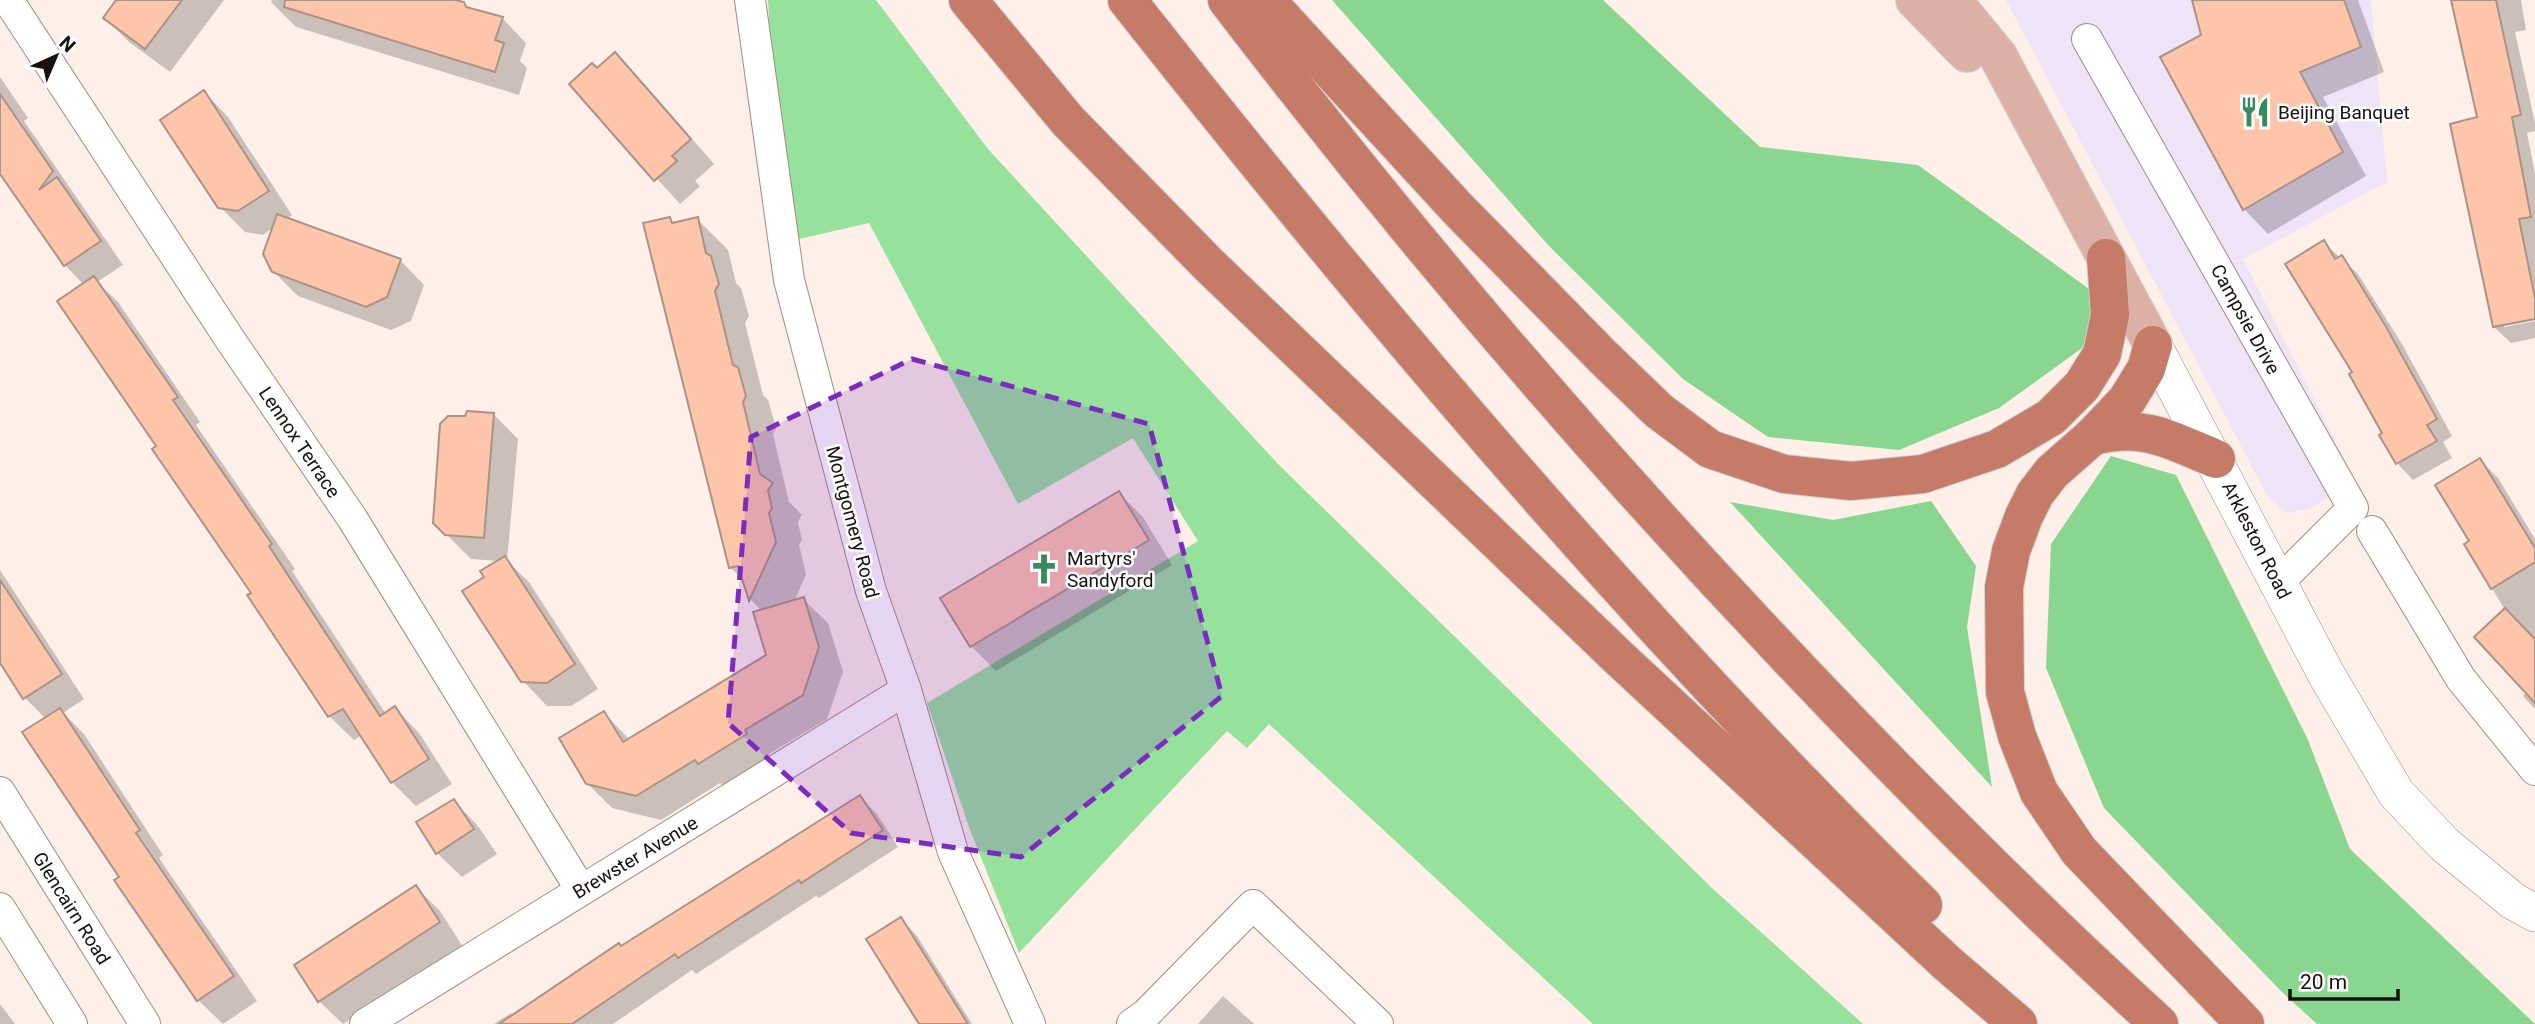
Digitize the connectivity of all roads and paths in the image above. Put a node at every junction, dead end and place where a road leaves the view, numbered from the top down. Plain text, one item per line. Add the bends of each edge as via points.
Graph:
1 (8, 0) edge
2 (968, 0) edge
3 (1127, 0) edge
4 (1227, 0) edge
5 (1266, 0) edge
6 (1894, 0) edge
7 (1915, 0) edge
8 (1952, 0) edge
9 (744, 1) edge
10 (1952, 38) junction
11 (2087, 39) dead end
12 (2034, 122) junction
13 (2106, 258) junction
14 (2154, 345) junction
15 (2093, 436) junction
16 (2216, 459) junction
17 (2372, 531) dead end
18 (2279, 582) junction
19 (906, 690) junction
20 (2535, 769) edge
21 (0, 792) edge
22 (581, 890) junction
23 (0, 908) edge
24 (2535, 913) edge
25 (72, 1024) edge
26 (145, 1024) edge
27 (365, 1024) edge
28 (1030, 1024) edge
29 (1132, 1024) edge
30 (1378, 1024) edge
31 (2018, 1024) edge
32 (2045, 1024) edge
33 (2159, 1024) edge
34 (2245, 1024) edge

1 - 22 street, Lennox Terrace via 352,518
2 - 31 highway via 1068,121 1208,264 1618,657
3 - 32 highway via 1277,189 1550,513 1877,860
4 - 33 highway via 1413,235 1707,572 1877,751
5 - 13 highway via 1457,208 1659,411 1710,449 1784,474 1851,481 1923,474 1997,449 2051,417 2082,386 2102,354 2110,315
6 - 10 main road
7 - 10 main road, Arkleston Road
8 - 12 main road, Arkleston Road via 1998,55
9 - 19 street, Montgomery Road via 789,280 871,591
10 - 12 main road, Arkleston Road
11 - 18 street, Campsie Drive via 2353,508
12 - 13 main road, Arkleston Road
13 - 14 main road, Arkleston Road
14 - 15 highway via 2138,385
14 - 16 street, Arkleston Road
15 - 16 highway via 2115,430 2160,435
15 - 34 highway via 2052,472 2035,494 2011,551 2004,587 2005,692 2039,792 2079,851
16 - 18 street, Arkleston Road
17 - 20 street via 2461,679
18 - 24 street, Arkleston Road via 2326,674 2396,793 2444,844 2513,901
19 - 22 street, Brewster Avenue
19 - 28 street, Montgomery Road via 953,852
21 - 26 street, Glencairn Road
22 - 27 street, Brewster Avenue
23 - 25 street
29 - 30 street via 1253,905

